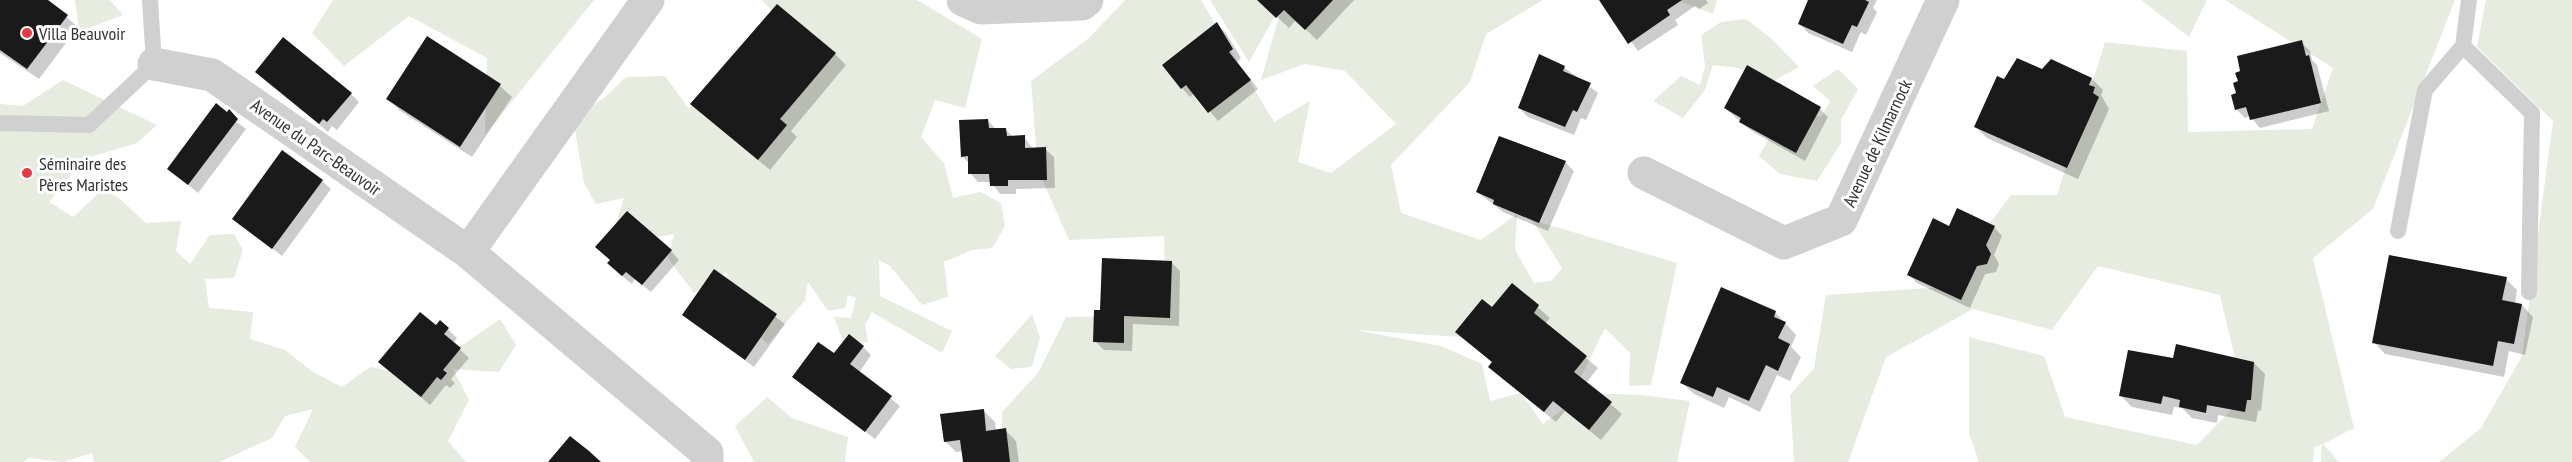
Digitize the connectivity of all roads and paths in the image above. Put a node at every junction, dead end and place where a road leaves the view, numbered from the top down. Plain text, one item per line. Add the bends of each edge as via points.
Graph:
1 (150, 0) edge
2 (648, 0) edge
3 (963, 0) edge
4 (1087, 0) edge
5 (1943, 0) edge
6 (2469, 0) edge
7 (2463, 46) junction
8 (154, 64) junction
9 (0, 123) edge
10 (1644, 173) dead end
11 (2398, 231) dead end
12 (468, 252) junction
13 (2529, 292) dead end
14 (707, 462) edge

1 - 8 lane
2 - 12 street
3 - 4 street via 981,8 1082,4
5 - 10 street, Avenue de Kilmarnock via 1841,220 1784,243
6 - 7 lane
7 - 11 lane via 2425,90
7 - 13 lane via 2532,113
8 - 9 lane via 89,125
8 - 12 street, Avenue du Parc-Beauvoir via 212,75
12 - 14 street, Avenue du Parc-Beauvoir via 707,453

